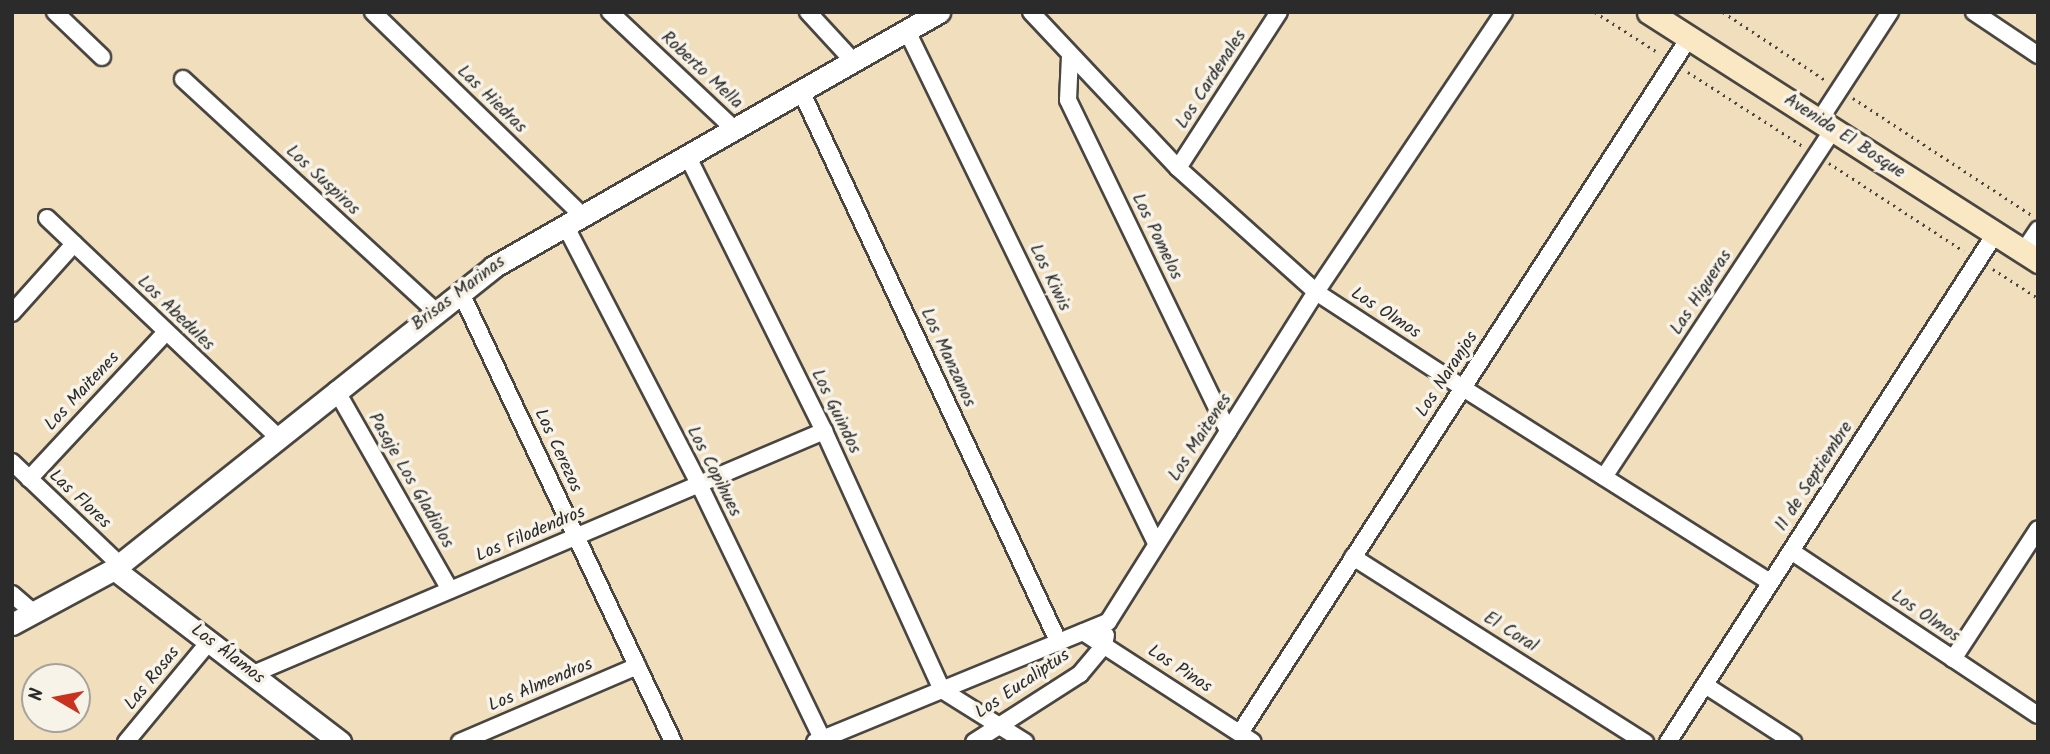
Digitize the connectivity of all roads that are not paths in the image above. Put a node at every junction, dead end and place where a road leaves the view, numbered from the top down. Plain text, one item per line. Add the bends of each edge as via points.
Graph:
1 (55, 12) edge
2 (373, 12) edge
3 (610, 12) edge
4 (808, 12) edge
5 (939, 12) edge
6 (1031, 12) edge
7 (1279, 12) edge
8 (1504, 12) edge
9 (1649, 12) edge
10 (1889, 12) edge
11 (1975, 12) edge
12 (1680, 25) edge
13 (907, 31) junction
14 (2038, 55) edge
15 (1070, 56) junction
16 (102, 57) dead end
17 (853, 61) junction
18 (183, 79) dead end
19 (801, 91) junction
20 (1826, 125) junction
21 (734, 129) junction
22 (687, 155) junction
23 (1178, 168) junction
24 (47, 218) dead end
25 (573, 220) junction
26 (2038, 230) edge
27 (1995, 234) junction
28 (74, 244) junction
29 (2031, 257) edge
30 (460, 291) junction
31 (1316, 292) junction
32 (435, 311) junction
33 (12, 313) edge
34 (166, 332) junction
35 (1462, 388) junction
36 (336, 390) junction
37 (824, 431) junction
38 (1228, 431) junction
39 (278, 437) junction
40 (12, 462) edge
41 (1604, 477) junction
42 (29, 479) junction
43 (699, 484) junction
44 (2038, 529) edge
45 (576, 537) junction
46 (1156, 543) junction
47 (1791, 551) junction
48 (1353, 557) junction
49 (117, 567) junction
50 (1770, 582) junction
51 (450, 590) junction
52 (12, 594) edge
53 (33, 612) junction
54 (1108, 622) junction
55 (12, 624) edge
56 (1083, 632) junction
57 (209, 642) junction
58 (1059, 643) junction
59 (1104, 645) junction
60 (1954, 659) junction
61 (637, 666) junction
62 (253, 674) junction
63 (1705, 685) junction
64 (942, 690) junction
65 (2038, 716) edge
66 (997, 724) junction
67 (1246, 738) edge
68 (818, 740) edge
69 (126, 742) edge
70 (340, 742) edge
71 (460, 742) edge
72 (673, 742) edge
73 (975, 742) edge
74 (1025, 742) edge
75 (1645, 742) edge
76 (1668, 742) edge
77 (1793, 742) edge

1 - 16 street
2 - 25 street, Las Hiedras
3 - 21 street, Roberto Mella
4 - 17 street
5 - 13 street, Brisas Marinas
6 - 15 street, Los Olmos
7 - 23 street, Los Cardenales
8 - 31 street, Los Maitenes
9 - 12 main road, Avenida El Bosque
10 - 20 street, Las Higueras via 1840,89
11 - 14 street
12 - 20 main road, Avenida El Bosque
12 - 35 street, Los Naranjos
13 - 17 street, Brisas Marinas
13 - 46 street, Los Kiwis
15 - 23 street, Los Olmos
15 - 38 street, Los Pomelos via 1068,100
17 - 19 street, Brisas Marinas
18 - 32 street, Los Suspiros
19 - 21 street, Brisas Marinas
19 - 58 street, Los Manzanos
20 - 27 main road, Avenida El Bosque
20 - 41 street, Las Higueras
21 - 22 street, Brisas Marinas
22 - 25 street, Brisas Marinas
22 - 37 street, Los Guindos
23 - 31 street, Los Olmos
24 - 28 street, Los Abedules
25 - 30 street, Brisas Marinas
25 - 43 street, Los Copihues
26 - 29 street
27 - 29 main road, Avenida El Bosque
27 - 47 street, 11 de Septiembre
28 - 33 street
28 - 34 street, Los Abedules
30 - 32 street, Brisas Marinas
30 - 45 street, Los Cerezos
31 - 35 street, Los Olmos
31 - 38 street, Los Maitenes
32 - 36 street, Brisas Marinas
34 - 39 street, Los Abedules
34 - 42 street, Los Maitenes
35 - 41 street, Los Olmos
35 - 48 street, Los Naranjos
36 - 39 street, Brisas Marinas
36 - 51 street, Pasaje Los Gladiolos
37 - 43 street, Los Filodendros
37 - 64 street, Los Guindos
38 - 46 street, Los Maitenes
39 - 49 street, Brisas Marinas
40 - 42 street, Las Flores
41 - 50 street, Los Olmos
42 - 49 street, Las Flores
43 - 45 street, Los Filodendros
43 - 68 street, Los Copihues
44 - 60 street
45 - 51 street, Los Filodendros
45 - 61 street, Los Cerezos
46 - 54 street, Los Maitenes
47 - 50 street, 11 de Septiembre
47 - 60 street, Los Olmos
48 - 67 street, Los Naranjos
48 - 75 street, El Coral
49 - 53 street, Brisas Marinas
49 - 57 street, Los Álamos
50 - 63 street, 11 de Septiembre
51 - 62 street, Los Filodendros
52 - 53 street
53 - 55 street, Brisas Marinas
54 - 56 street
54 - 59 street, Los Eucaliptus
56 - 58 street
56 - 59 street, Los Pinos
57 - 62 street, Los Álamos
57 - 69 street, Las Rosas
58 - 64 street
59 - 66 street, Los Eucaliptus via 1080,674
59 - 67 street, Los Pinos
60 - 65 street, Los Olmos
61 - 71 street, Los Almendros
61 - 72 street, Los Cerezos
62 - 70 street, Los Álamos
63 - 76 street, 11 de Septiembre
63 - 77 street
64 - 66 street
64 - 68 street
66 - 73 street, Los Eucaliptus
66 - 74 street

